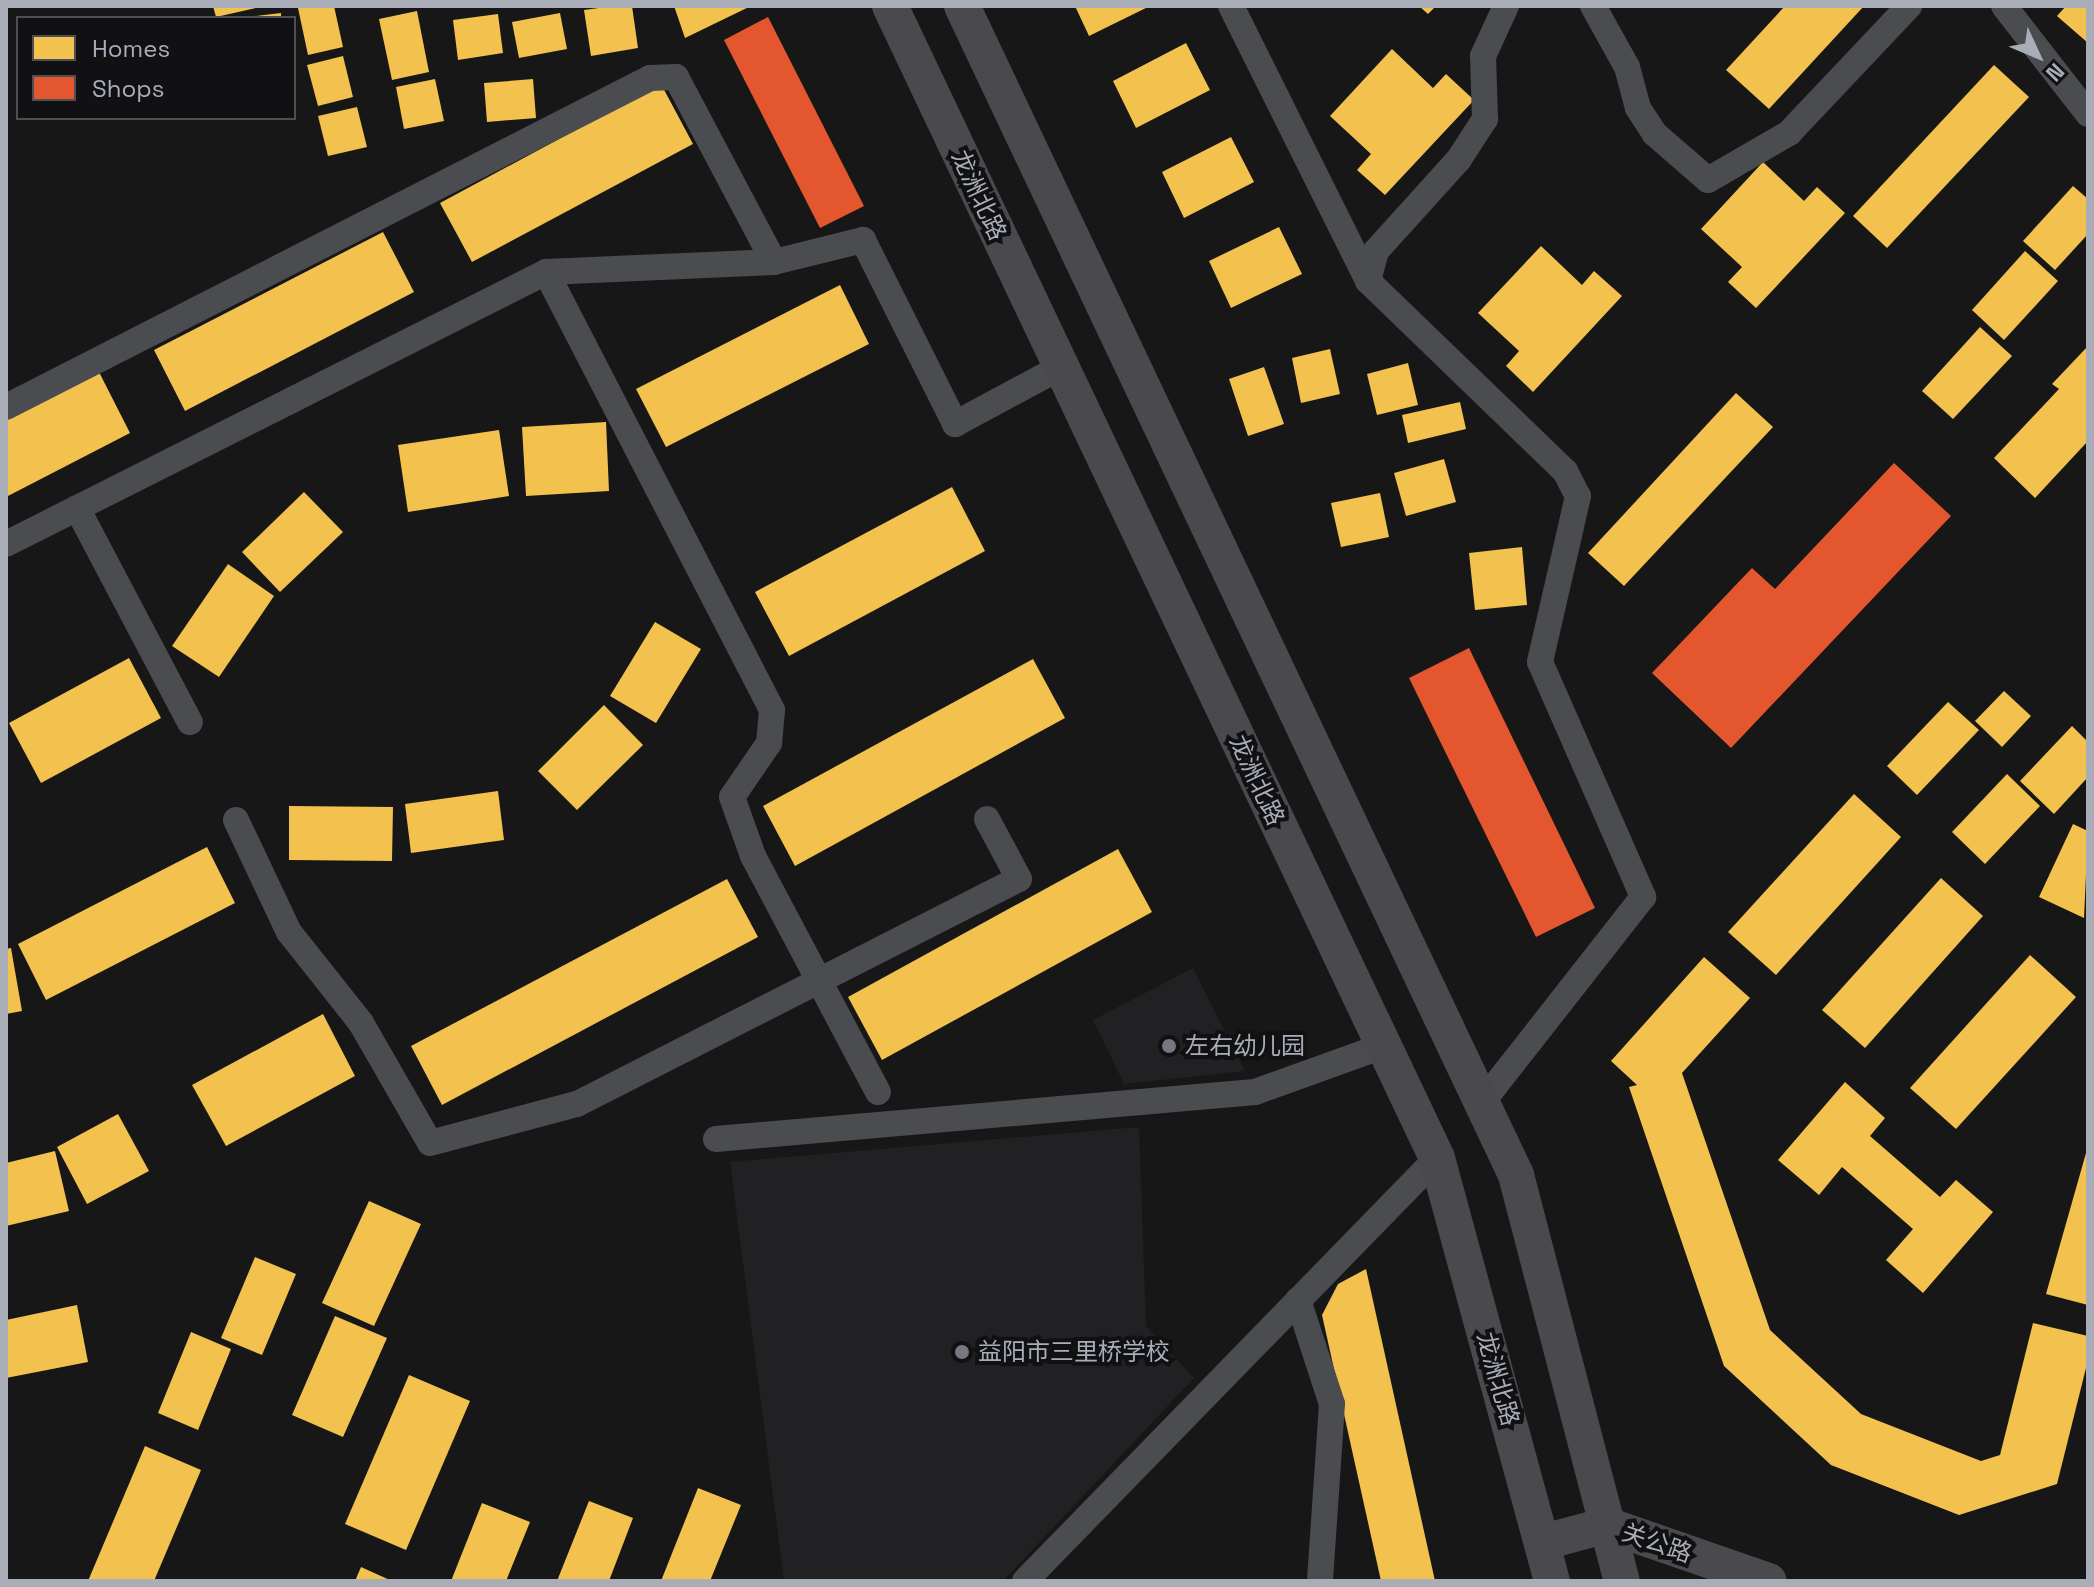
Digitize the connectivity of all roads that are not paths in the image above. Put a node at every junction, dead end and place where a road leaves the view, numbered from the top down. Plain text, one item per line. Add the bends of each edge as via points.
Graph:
1 (890, 6) edge
2 (962, 6) edge
3 (1231, 6) edge
4 (1506, 6) edge
5 (1593, 6) edge
6 (1909, 6) edge
7 (2004, 6) edge
8 (2088, 114) edge
9 (774, 262) junction
10 (546, 272) junction
11 (1368, 281) junction
12 (1061, 367) junction
13 (6, 407) edge
14 (77, 508) junction
15 (6, 544) edge
16 (190, 722) dead end
17 (987, 819) dead end
18 (236, 820) dead end
19 (820, 981) junction
20 (1383, 1046) junction
21 (878, 1092) dead end
22 (1482, 1102) junction
23 (716, 1139) dead end
24 (1437, 1158) junction
25 (1298, 1300) junction
26 (1607, 1525) junction
27 (1544, 1542) junction
28 (1025, 1581) edge
29 (1320, 1581) edge
30 (1552, 1581) edge
31 (1622, 1581) edge
32 (1769, 1581) edge

1 - 12 main road, 龙洲北路
2 - 22 main road
3 - 11 street
4 - 11 street via 1483,56 1485,119 1459,159 1376,251
5 - 6 street via 1627,67 1638,108 1655,134 1708,180 1789,133
7 - 8 street
9 - 10 street
9 - 12 street via 863,240 955,424
9 - 13 street via 676,77 650,78
10 - 14 street
10 - 19 street via 772,710 769,743 732,797 753,856
11 - 22 street via 1565,471 1578,496 1540,662 1643,897
12 - 20 main road, 龙洲北路
14 - 15 street
14 - 16 street
17 - 19 street via 1019,879
18 - 19 street via 289,932 361,1023 430,1143 577,1104
19 - 21 street
20 - 23 street via 1255,1092
20 - 24 main road, 龙洲北路
22 - 26 main road via 1516,1175
24 - 25 street
24 - 27 main road, 龙洲北路
25 - 28 street
25 - 29 street via 1332,1404
26 - 27 main road, 关公路
26 - 31 main road
26 - 32 main road, 关公路
27 - 30 main road, 龙洲北路

